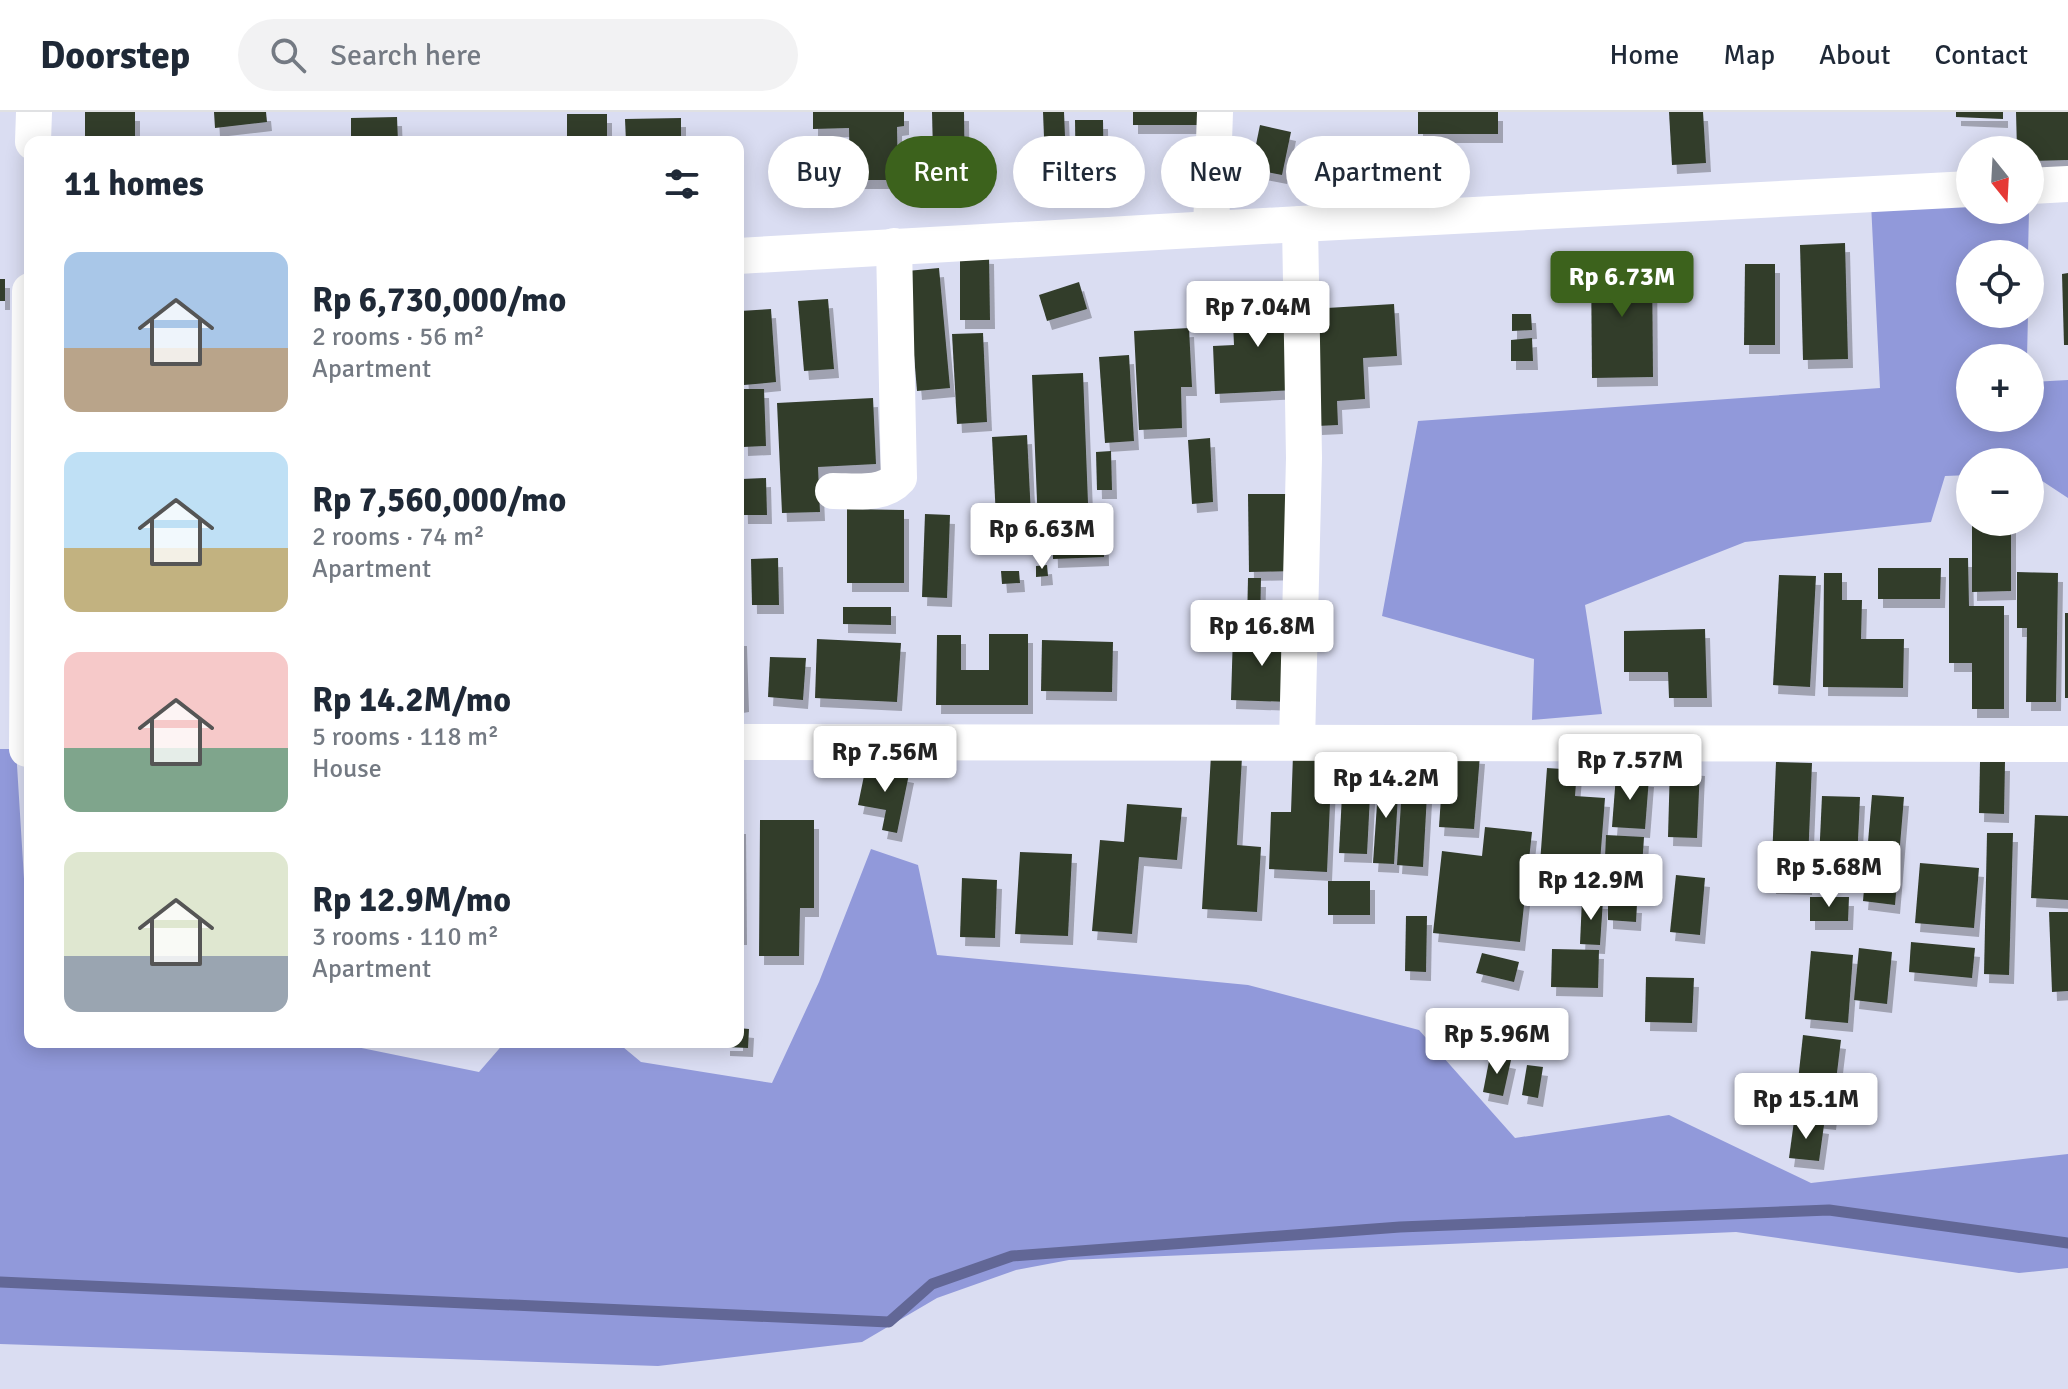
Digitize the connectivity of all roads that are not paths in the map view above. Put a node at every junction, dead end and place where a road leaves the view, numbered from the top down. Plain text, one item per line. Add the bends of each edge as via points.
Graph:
1 (34, 112) edge
2 (1215, 112) edge
3 (33, 136) edge
4 (2068, 184) edge
5 (2044, 185) edge
6 (1956, 190) edge
7 (1300, 224) junction
8 (1211, 229) junction
9 (894, 246) junction
10 (744, 256) edge
11 (833, 491) dead end
12 (744, 742) edge
13 (1297, 742) junction
14 (2068, 744) edge

1 - 3 street
2 - 8 street
4 - 5 street
6 - 7 street
7 - 8 street
7 - 13 street via 1304,458
8 - 9 street
9 - 10 street
9 - 11 street via 899,478 881,490
12 - 13 street
13 - 14 street

